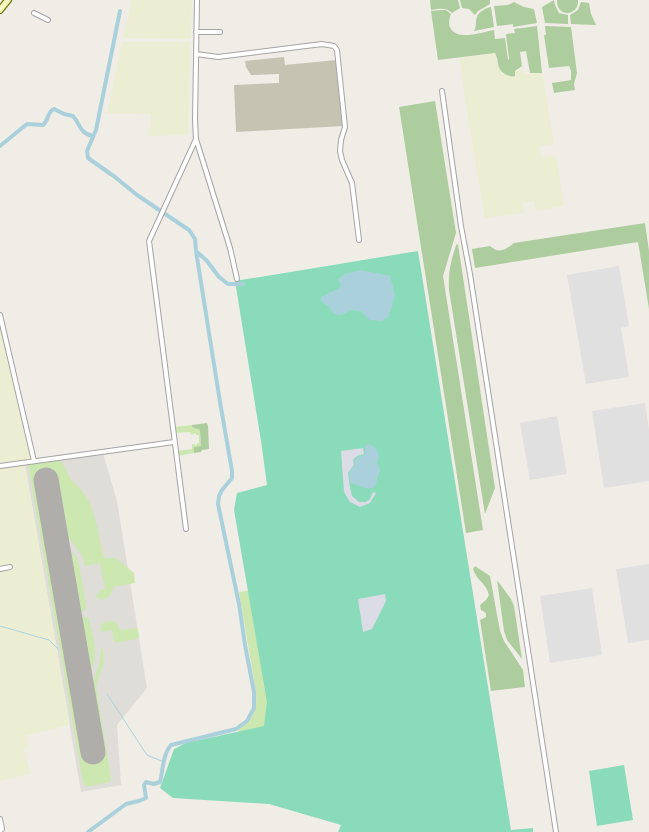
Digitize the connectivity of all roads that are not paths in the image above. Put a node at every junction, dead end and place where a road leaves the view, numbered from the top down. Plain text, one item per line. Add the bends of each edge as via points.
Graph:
1 (8, 0) edge
2 (197, 0) edge
3 (0, 10) edge
4 (34, 13) dead end
5 (48, 20) dead end
6 (196, 32) junction
7 (220, 32) dead end
8 (196, 54) junction
9 (442, 91) dead end
10 (196, 138) junction
11 (359, 240) dead end
12 (237, 279) dead end
13 (0, 315) edge
14 (174, 442) junction
15 (34, 460) junction
16 (0, 466) edge
17 (186, 529) dead end
18 (10, 568) dead end
19 (0, 569) edge
20 (0, 819) edge
21 (0, 831) edge
22 (556, 832) edge

1 - 3 street
2 - 6 street
4 - 5 street
6 - 7 street
6 - 8 street
8 - 10 street
8 - 11 street via 218,57 322,44 334,46 337,50 345,127 340,151 352,183
9 - 22 street
10 - 12 street
10 - 14 street via 149,241
13 - 15 street
14 - 15 street
14 - 17 street
15 - 16 street
18 - 19 street
20 - 21 street

